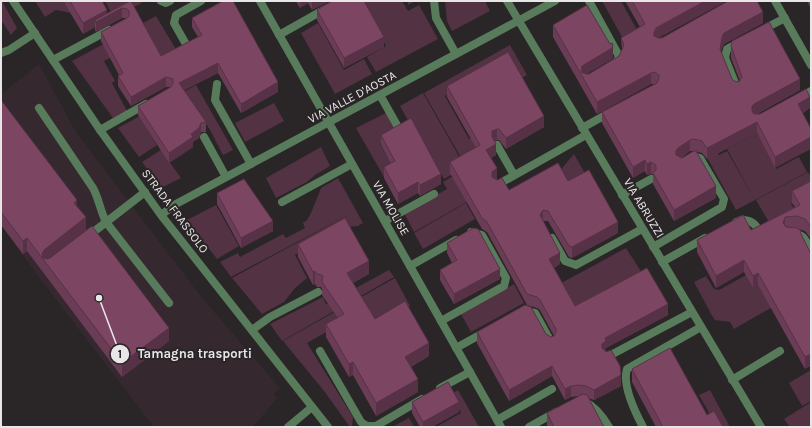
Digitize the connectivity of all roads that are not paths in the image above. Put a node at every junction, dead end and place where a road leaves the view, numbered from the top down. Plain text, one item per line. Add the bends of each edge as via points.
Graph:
1 (13, 1) edge
2 (160, 1) edge
3 (170, 1) edge
4 (201, 1) edge
5 (260, 1) edge
6 (434, 1) edge
7 (507, 1) edge
8 (555, 1) edge
9 (589, 1) edge
10 (775, 1) edge
11 (332, 5) edge
12 (785, 18) junction
13 (518, 21) junction
14 (117, 26) edge
15 (35, 33) junction
16 (279, 34) junction
17 (187, 46) edge
18 (1, 52) edge
19 (456, 54) junction
20 (53, 60) junction
21 (811, 65) edge
22 (604, 70) edge
23 (217, 84) dead end
24 (737, 88) edge
25 (811, 91) edge
26 (380, 95) junction
27 (155, 99) edge
28 (790, 103) edge
29 (620, 107) edge
30 (39, 108) dead end
31 (329, 123) junction
32 (398, 127) edge
33 (100, 130) junction
34 (584, 132) junction
35 (204, 137) dead end
36 (497, 145) edge
37 (252, 164) junction
38 (352, 164) junction
39 (681, 164) edge
40 (514, 175) junction
41 (226, 177) junction
42 (651, 179) dead end
43 (497, 185) edge
44 (145, 192) junction
45 (434, 194) dead end
46 (622, 195) junction
47 (282, 202) dead end
48 (161, 215) junction
49 (385, 221) junction
50 (106, 222) junction
51 (725, 228) edge
52 (642, 229) junction
53 (759, 231) edge
54 (548, 232) edge
55 (788, 234) edge
56 (711, 235) edge
57 (82, 240) edge
58 (653, 247) junction
59 (811, 247) edge
60 (662, 262) junction
61 (410, 266) junction
62 (318, 292) dead end
63 (169, 303) dead end
64 (692, 312) junction
65 (518, 314) edge
66 (441, 321) junction
67 (701, 327) junction
68 (493, 328) edge
69 (252, 330) junction
70 (551, 342) edge
71 (456, 348) junction
72 (320, 351) dead end
73 (780, 351) dead end
74 (607, 357) edge
75 (470, 372) junction
76 (732, 380) junction
77 (552, 388) dead end
78 (580, 401) edge
79 (312, 406) junction
80 (566, 406) edge
81 (499, 423) edge
82 (288, 427) edge
83 (328, 427) edge
84 (367, 427) edge
85 (530, 427) edge
86 (609, 427) edge
87 (643, 427) edge
88 (761, 427) edge

1 - 15 street, STRADA FRASSOLO
2 - 3 street
4 - 17 street via 176,15 174,23
5 - 16 street, VIA MOLISE
6 - 19 street via 436,18
7 - 13 street, VIA ABRUZZI
8 - 13 street, VIA VALLE D'AOSTA
9 - 22 street via 619,56 616,64
10 - 12 street
11 - 16 street
12 - 21 street
12 - 24 street via 727,49 725,58
13 - 19 street, VIA VALLE D'AOSTA
13 - 34 street, VIA ABRUZZI
14 - 20 street
15 - 18 street via 9,50
15 - 20 street, STRADA FRASSOLO
16 - 31 street, VIA MOLISE
19 - 26 street, VIA VALLE D'AOSTA
20 - 33 street, STRADA FRASSOLO
23 - 37 street via 215,100
25 - 28 street
26 - 31 street, VIA VALLE D'AOSTA
26 - 32 street
27 - 33 street
29 - 34 street
30 - 50 street via 96,193 100,212
31 - 37 street, VIA VALLE D'AOSTA
31 - 38 street, VIA MOLISE
33 - 44 street, STRADA FRASSOLO
34 - 40 street
34 - 46 street, VIA ABRUZZI
35 - 41 street
36 - 40 street
37 - 41 street, VIA VALLE D'AOSTA
38 - 47 street
38 - 49 street, VIA MOLISE
39 - 58 street via 693,156 700,158 724,199 722,207
40 - 43 street
41 - 48 street, VIA VALLE D'AOSTA
42 - 46 street
44 - 48 street, STRADA FRASSOLO
44 - 50 street
45 - 49 street
46 - 52 street, VIA ABRUZZI
48 - 69 street, STRADA FRASSOLO
49 - 61 street, VIA MOLISE
50 - 57 street
50 - 63 street
51 - 53 street via 739,220 748,220 756,225
52 - 54 street via 576,265 565,261
52 - 58 street, VIA ABRUZZI
55 - 59 street via 797,233 804,237
56 - 60 street
58 - 60 street, VIA ABRUZZI
60 - 64 street, VIA ABRUZZI
61 - 66 street, VIA MOLISE
61 - 66 street via 471,232 482,235 506,278 504,286
62 - 69 street via 270,317
64 - 67 street, VIA ABRUZZI
64 - 74 street
65 - 70 street via 524,310 535,313
66 - 71 street, VIA MOLISE
67 - 76 street, VIA ABRUZZI
67 - 87 street via 627,368 625,375 633,409
68 - 71 street
69 - 79 street, STRADA FRASSOLO
71 - 75 street, VIA MOLISE
72 - 84 street via 361,422
73 - 76 street
75 - 81 street, VIA MOLISE
75 - 84 street via 376,426
76 - 88 street, VIA ABRUZZI
77 - 81 street
78 - 86 street via 596,408
79 - 82 street
79 - 83 street, STRADA FRASSOLO
80 - 85 street

